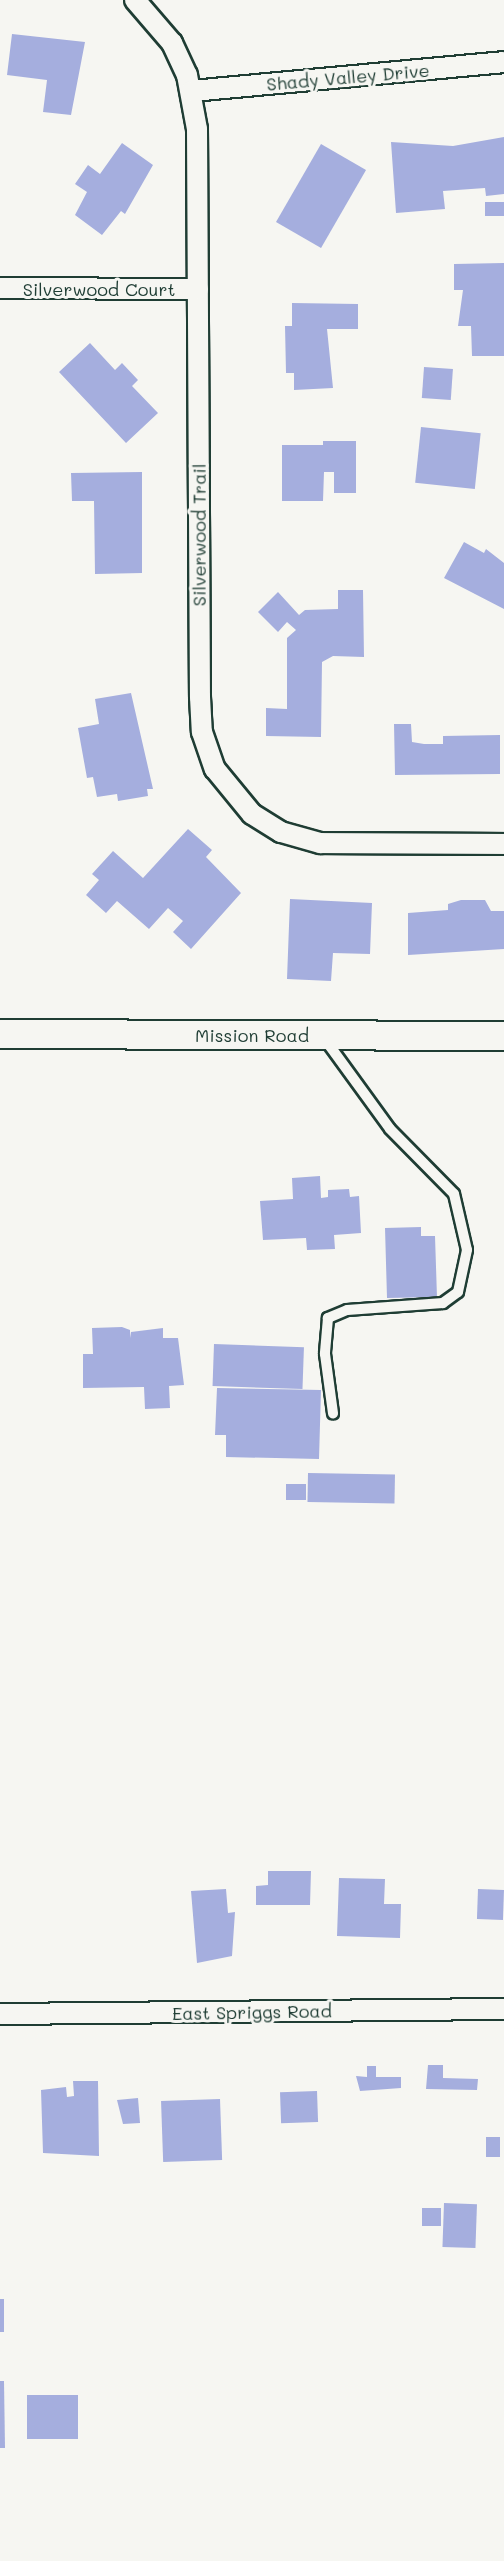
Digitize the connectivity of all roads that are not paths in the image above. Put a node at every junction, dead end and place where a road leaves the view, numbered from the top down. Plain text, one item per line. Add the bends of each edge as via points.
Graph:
1 (135, 0) edge
2 (504, 62) edge
3 (192, 92) junction
4 (0, 288) edge
5 (198, 289) junction
6 (504, 844) edge
7 (0, 1034) edge
8 (323, 1035) junction
9 (504, 1036) edge
10 (333, 1413) dead end
11 (504, 2009) edge
12 (0, 2014) edge

1 - 3 street, Silverwood Trail via 172,43
2 - 3 street, Shady Valley Drive
3 - 5 street, Silverwood Trail
4 - 5 street, Silverwood Court
5 - 6 street, Silverwood Trail via 200,697 202,732 218,775 252,814 281,832 320,843
7 - 8 street, Mission Road
8 - 9 street, Mission Road
8 - 10 lane via 390,1129 454,1194 467,1250 458,1292 443,1303 347,1310 328,1318 325,1354
11 - 12 street, East Spriggs Road

